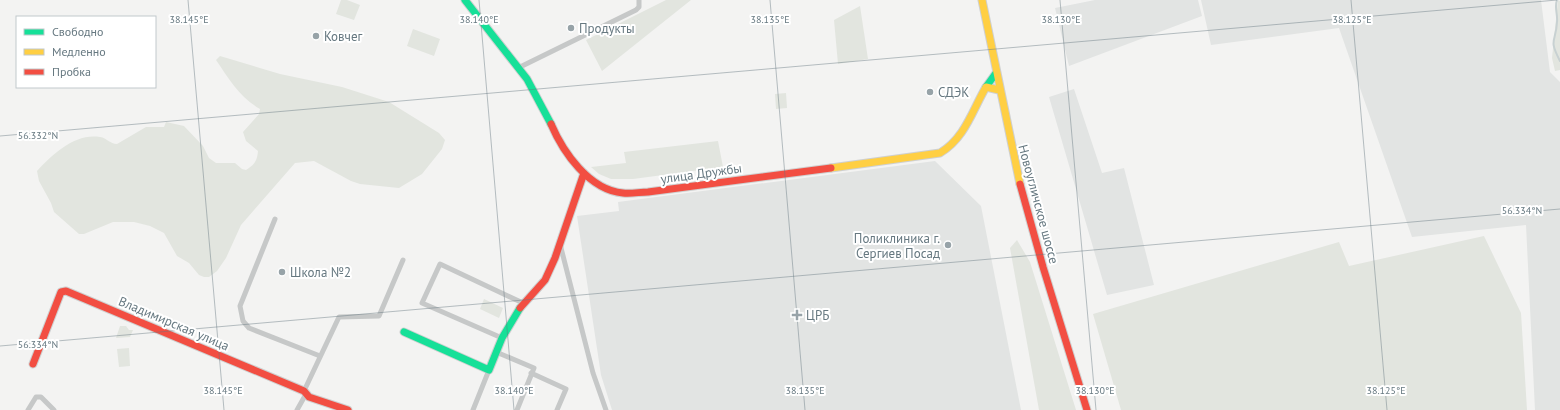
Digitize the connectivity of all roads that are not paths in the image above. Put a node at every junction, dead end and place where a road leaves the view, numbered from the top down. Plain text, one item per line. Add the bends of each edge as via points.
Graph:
1 (465, 0) edge
2 (639, 0) edge
3 (982, 0) edge
4 (518, 68) junction
5 (996, 73) junction
6 (986, 87) junction
7 (999, 90) junction
8 (584, 173) junction
9 (275, 219) dead end
10 (560, 241) junction
11 (403, 260) dead end
12 (523, 303) junction
13 (404, 332) dead end
14 (502, 338) junction
15 (496, 352) junction
16 (320, 356) junction
17 (33, 364) dead end
18 (489, 370) junction
19 (531, 373) junction
20 (305, 393) junction
21 (28, 410) edge
22 (54, 410) edge
23 (297, 410) edge
24 (348, 410) edge
25 (473, 410) edge
26 (517, 410) edge
27 (557, 410) edge
28 (606, 410) edge
29 (1087, 410) edge

1 - 4 street, улица Дружбы
2 - 4 street via 639,7 636,10
3 - 5 street, Новоугличское шоссе
4 - 8 street, улица Дружбы via 535,92 564,152
5 - 6 street, улица Дружбы
5 - 7 street, Новоугличское шоссе
6 - 7 street
6 - 8 street, улица Дружбы via 957,141 950,149 940,154 633,194 611,190
7 - 29 street, Новоугличское шоссе via 1039,254
8 - 10 street
9 - 16 street via 240,306 243,320 249,328
10 - 12 street via 545,280
10 - 28 street via 593,373
11 - 16 street via 379,316 339,318
12 - 14 street
12 - 14 street via 440,264 422,303
13 - 18 street
14 - 15 street
15 - 18 street
15 - 19 street via 534,368
16 - 20 street
17 - 20 street, Владимирская улица via 61,292 66,291
18 - 25 street
19 - 26 street
19 - 27 street via 566,389
20 - 23 street
20 - 24 street, Владимирская улица via 309,397
21 - 22 street via 36,397 41,397

